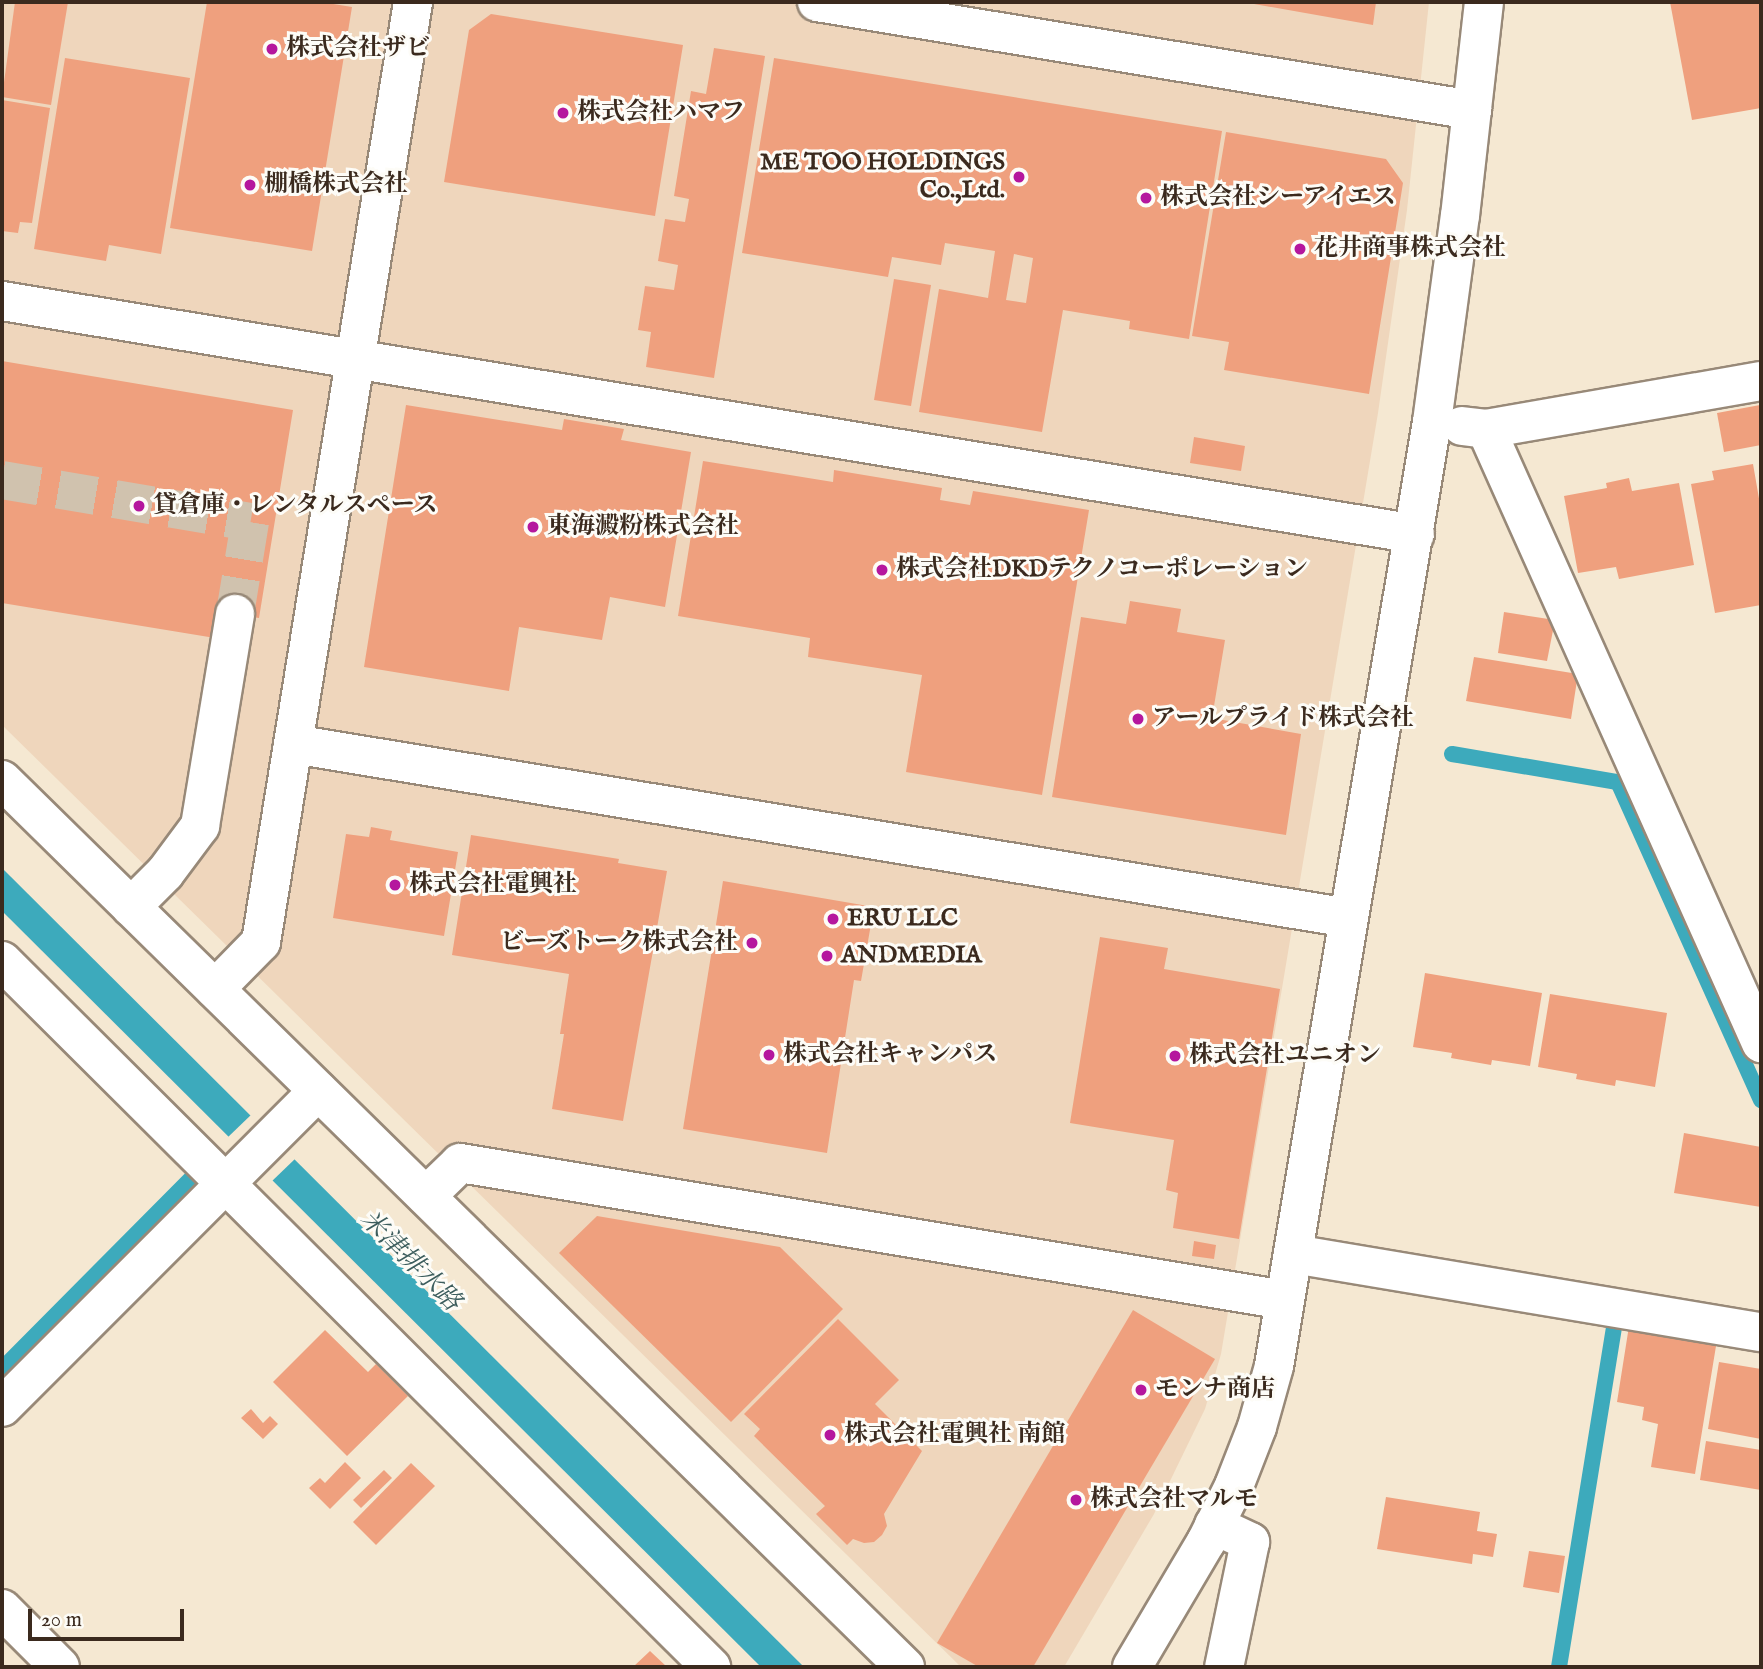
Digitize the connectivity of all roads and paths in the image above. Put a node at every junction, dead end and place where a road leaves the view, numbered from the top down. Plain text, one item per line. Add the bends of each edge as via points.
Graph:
1 (414, 2) edge
2 (817, 2) edge
3 (1484, 2) edge
4 (1472, 110) junction
5 (2, 301) edge
6 (355, 359) junction
7 (1761, 382) edge
8 (1432, 422) junction
9 (1486, 429) junction
10 (1415, 534) junction
11 (235, 614) tunnel mouth
12 (293, 744) junction
13 (2, 780) edge
14 (131, 907) junction
15 (1349, 918) junction
16 (2, 961) edge
17 (215, 989) junction
18 (1761, 1043) edge
19 (318, 1091) junction
20 (232, 1177) junction
21 (426, 1196) junction
22 (1293, 1254) junction
23 (1285, 1300) junction
24 (1761, 1332) edge
25 (2, 1407) edge
26 (1214, 1525) junction
27 (2, 1609) edge
28 (60, 1667) edge
29 (711, 1667) edge
30 (905, 1667) edge
31 (1132, 1667) edge
32 (1224, 1667) edge

1 - 6 street
2 - 4 street
3 - 4 street
4 - 8 street
5 - 6 street
6 - 10 street
6 - 12 street
7 - 9 street
8 - 9 street
8 - 10 street
9 - 18 street
10 - 15 street
11 - 14 street via 200,826
12 - 15 street
12 - 17 street via 261,943
13 - 14 street
14 - 17 street
15 - 22 street
16 - 20 street
17 - 19 street
19 - 20 street
19 - 21 street
20 - 25 street
20 - 29 street
21 - 23 street via 460,1163
21 - 30 street
22 - 23 street
22 - 24 street
23 - 26 street via 1257,1427
26 - 31 street
26 - 32 street via 1250,1542
27 - 28 street

